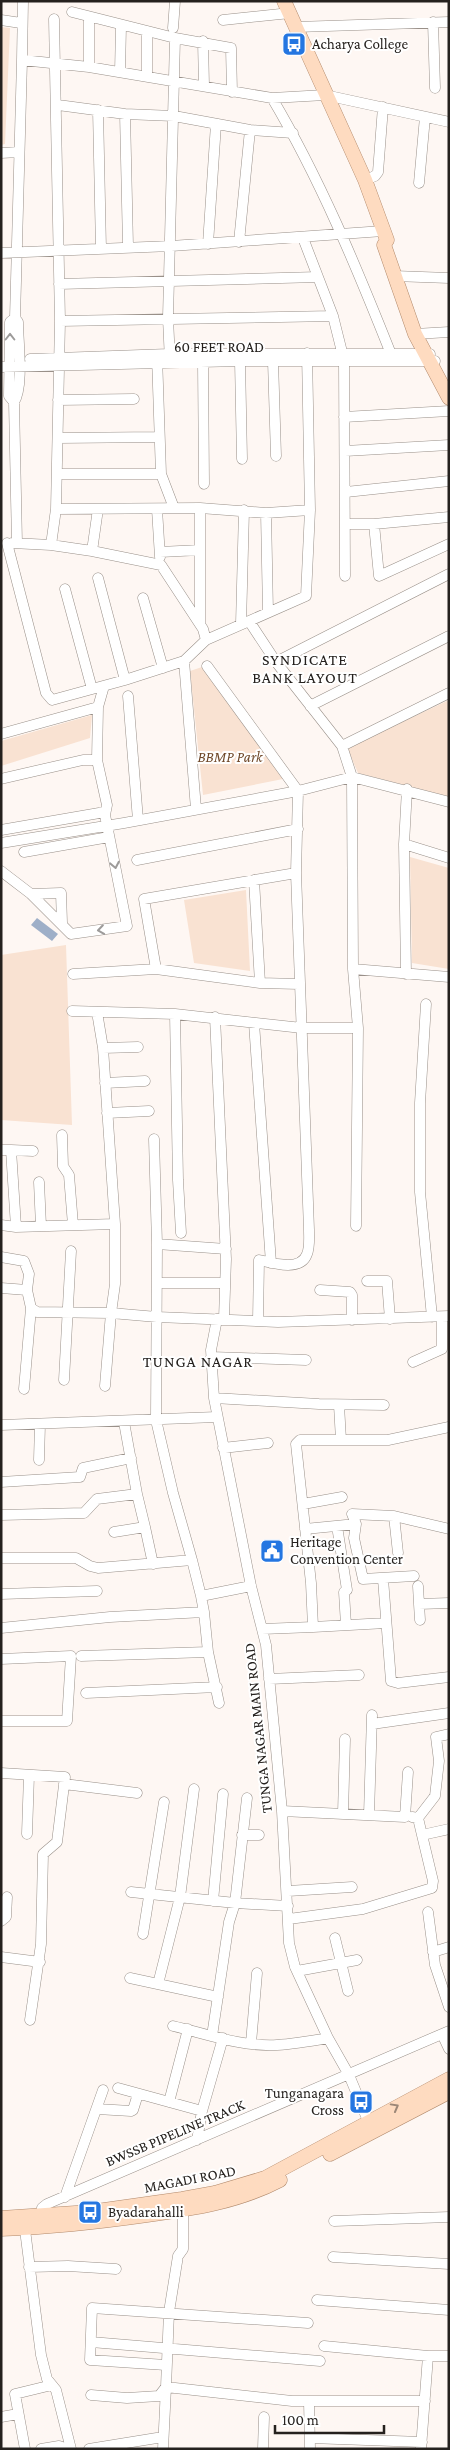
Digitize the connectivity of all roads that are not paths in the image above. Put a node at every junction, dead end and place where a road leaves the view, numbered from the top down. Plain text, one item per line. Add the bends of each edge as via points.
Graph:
1 (23, 1) edge
2 (175, 1) edge
3 (287, 7) edge
4 (72, 12) dead end
5 (89, 18) junction
6 (54, 19) dead end
7 (1, 20) edge
8 (223, 20) dead end
9 (21, 22) junction
10 (433, 22) junction
11 (449, 22) edge
12 (121, 26) junction
13 (296, 27) junction
14 (147, 32) junction
15 (174, 33) junction
16 (203, 41) junction
17 (22, 60) junction
18 (56, 62) junction
19 (89, 66) junction
20 (120, 72) junction
21 (147, 76) junction
22 (175, 80) junction
23 (204, 86) junction
24 (435, 88) dead end
25 (232, 92) junction
26 (325, 95) junction
27 (272, 98) junction
28 (58, 105) junction
29 (383, 107) junction
30 (98, 110) junction
31 (125, 114) junction
32 (174, 116) junction
33 (425, 117) junction
34 (449, 122) edge
35 (216, 124) junction
36 (250, 130) junction
37 (293, 133) junction
38 (19, 152) junction
39 (1, 153) edge
40 (365, 180) junction
41 (419, 183) dead end
42 (343, 235) junction
43 (385, 236) junction
44 (304, 238) junction
45 (239, 242) junction
46 (208, 244) junction
47 (128, 246) junction
48 (171, 246) junction
49 (101, 248) junction
50 (58, 250) junction
51 (1, 253) edge
52 (17, 254) junction
53 (399, 276) junction
54 (318, 277) junction
55 (449, 278) edge
56 (170, 281) junction
57 (59, 284) junction
58 (333, 316) junction
59 (168, 318) junction
60 (60, 321) junction
61 (449, 332) edge
62 (419, 333) junction
63 (391, 354) junction
64 (307, 357) junction
65 (343, 357) junction
66 (170, 358) junction
67 (431, 358) junction
68 (157, 359) junction
69 (240, 361) junction
70 (273, 361) junction
71 (59, 362) junction
72 (203, 362) junction
73 (10, 363) edge
74 (449, 385) edge
75 (449, 398) edge
76 (134, 399) dead end
77 (58, 400) junction
78 (449, 411) edge
79 (344, 417) junction
80 (159, 437) junction
81 (58, 438) junction
82 (449, 445) edge
83 (345, 451) junction
84 (276, 456) dead end
85 (242, 459) dead end
86 (57, 474) junction
87 (162, 474) junction
88 (449, 482) edge
89 (204, 484) dead end
90 (346, 492) junction
91 (157, 508) junction
92 (174, 508) junction
93 (200, 508) junction
94 (56, 509) junction
95 (98, 509) junction
96 (244, 510) junction
97 (310, 510) junction
98 (266, 513) junction
99 (449, 517) edge
100 (346, 524) junction
101 (374, 524) junction
102 (8, 543) edge
103 (449, 544) edge
104 (51, 545) junction
105 (200, 550) junction
106 (92, 551) junction
107 (160, 552) junction
108 (161, 565) junction
109 (449, 574) edge
110 (344, 576) dead end
111 (98, 578) dead end
112 (65, 589) dead end
113 (143, 598) dead end
114 (268, 612) junction
115 (245, 623) junction
116 (200, 625) junction
117 (449, 636) edge
118 (206, 640) junction
119 (184, 661) junction
120 (276, 662) junction
121 (207, 666) dead end
122 (163, 668) junction
123 (125, 680) junction
124 (104, 686) junction
125 (92, 689) junction
126 (449, 693) edge
127 (128, 696) dead end
128 (310, 706) junction
129 (98, 707) junction
130 (1, 734) edge
131 (342, 746) junction
132 (97, 760) junction
133 (2, 777) edge
134 (352, 777) junction
135 (406, 789) junction
136 (298, 791) junction
137 (449, 802) edge
138 (196, 808) junction
139 (105, 812) junction
140 (138, 820) junction
141 (107, 826) junction
142 (298, 828) junction
143 (1, 830) edge
144 (109, 836) junction
145 (1, 843) edge
146 (404, 844) junction
147 (24, 852) dead end
148 (449, 858) edge
149 (137, 860) dead end
150 (1, 871) edge
151 (296, 873) junction
152 (254, 880) junction
153 (31, 894) junction
154 (62, 923) junction
155 (156, 969) junction
156 (353, 969) junction
157 (73, 974) dead end
158 (406, 974) junction
159 (449, 977) edge
160 (260, 983) junction
161 (299, 984) junction
162 (426, 1004) dead end
163 (72, 1011) dead end
164 (98, 1012) junction
165 (175, 1014) junction
166 (215, 1017) junction
167 (254, 1023) junction
168 (302, 1028) junction
169 (358, 1028) junction
170 (138, 1047) dead end
171 (103, 1048) junction
172 (145, 1081) dead end
173 (105, 1083) junction
174 (149, 1111) dead end
175 (107, 1113) junction
176 (62, 1135) dead end
177 (154, 1139) dead end
178 (6, 1150) edge
179 (33, 1151) dead end
180 (39, 1182) dead end
181 (115, 1224) junction
182 (1, 1225) edge
183 (74, 1225) junction
184 (41, 1226) junction
185 (356, 1226) dead end
186 (16, 1227) junction
187 (181, 1233) dead end
188 (157, 1244) junction
189 (226, 1249) junction
190 (71, 1251) dead end
191 (1, 1257) edge
192 (271, 1263) junction
193 (367, 1281) dead end
194 (158, 1283) junction
195 (225, 1283) junction
196 (1, 1288) edge
197 (27, 1290) junction
198 (320, 1290) dead end
199 (31, 1308) junction
200 (68, 1312) junction
201 (110, 1313) junction
202 (158, 1317) junction
203 (441, 1317) edge
204 (390, 1318) junction
205 (220, 1319) junction
206 (352, 1320) junction
207 (258, 1321) junction
208 (211, 1357) junction
209 (306, 1360) dead end
210 (413, 1362) dead end
211 (64, 1380) dead end
212 (105, 1386) dead end
213 (24, 1389) dead end
214 (214, 1398) junction
215 (339, 1405) junction
216 (384, 1406) dead end
217 (217, 1417) junction
218 (156, 1420) junction
219 (124, 1422) junction
220 (40, 1424) junction
221 (1, 1425) edge
222 (449, 1427) edge
223 (340, 1440) junction
224 (268, 1443) dead end
225 (223, 1448) junction
226 (131, 1458) junction
227 (39, 1460) dead end
228 (1, 1482) edge
229 (137, 1494) junction
230 (342, 1497) dead end
231 (303, 1504) junction
232 (1, 1515) edge
233 (394, 1516) junction
234 (356, 1524) junction
235 (337, 1526) junction
236 (145, 1527) junction
237 (305, 1529) junction
238 (449, 1529) edge
239 (114, 1532) dead end
240 (398, 1553) dead end
241 (1, 1558) edge
242 (192, 1560) junction
243 (153, 1564) junction
244 (414, 1576) dead end
245 (383, 1579) junction
246 (251, 1586) junction
247 (418, 1586) dead end
248 (97, 1591) dead end
249 (1, 1594) edge
250 (201, 1596) junction
251 (449, 1602) edge
252 (419, 1604) junction
253 (204, 1612) junction
254 (420, 1620) dead end
255 (386, 1623) junction
256 (346, 1625) junction
257 (313, 1627) junction
258 (1, 1628) edge
259 (262, 1629) junction
260 (208, 1652) junction
261 (81, 1656) dead end
262 (1, 1659) edge
263 (359, 1675) dead end
264 (449, 1677) edge
265 (269, 1679) junction
266 (216, 1686) junction
267 (86, 1693) dead end
268 (219, 1703) dead end
269 (449, 1714) edge
270 (1, 1721) edge
271 (449, 1734) edge
272 (345, 1739) dead end
273 (1, 1772) edge
274 (408, 1772) dead end
275 (29, 1774) junction
276 (64, 1784) junction
277 (194, 1789) dead end
278 (137, 1793) dead end
279 (223, 1794) dead end
280 (246, 1798) dead end
281 (164, 1802) dead end
282 (282, 1811) junction
283 (343, 1814) junction
284 (369, 1815) junction
285 (405, 1817) junction
286 (418, 1818) junction
287 (449, 1829) edge
288 (27, 1834) dead end
289 (242, 1835) junction
290 (258, 1835) dead end
291 (422, 1835) junction
292 (352, 1887) dead end
293 (288, 1891) junction
294 (131, 1892) dead end
295 (149, 1895) junction
296 (8, 1897) dead end
297 (180, 1897) junction
298 (213, 1901) junction
299 (234, 1903) junction
300 (288, 1906) junction
301 (428, 1912) dead end
302 (289, 1918) junction
303 (1, 1921) edge
304 (144, 1934) dead end
305 (335, 1938) dead end
306 (449, 1947) edge
307 (433, 1952) junction
308 (1, 1957) edge
309 (357, 1960) dead end
310 (40, 1962) junction
311 (341, 1962) junction
312 (297, 1971) junction
313 (257, 1973) dead end
314 (130, 1978) dead end
315 (158, 1984) junction
316 (348, 1991) dead end
317 (218, 1997) junction
318 (449, 2007) edge
319 (30, 2020) dead end
320 (173, 2026) dead end
321 (188, 2030) junction
322 (445, 2032) edge
323 (212, 2036) junction
324 (223, 2038) junction
325 (328, 2038) junction
326 (251, 2043) junction
327 (449, 2049) edge
328 (349, 2075) junction
329 (449, 2079) edge
330 (118, 2088) dead end
331 (103, 2090) dead end
332 (449, 2092) edge
333 (138, 2094) junction
334 (169, 2102) junction
335 (97, 2109) junction
336 (202, 2111) junction
337 (371, 2127) junction
338 (197, 2140) junction
339 (65, 2197) junction
340 (183, 2210) junction
341 (449, 2217) edge
342 (1, 2218) edge
343 (40, 2221) junction
344 (334, 2221) dead end
345 (24, 2222) junction
346 (1, 2229) edge
347 (333, 2257) dead end
348 (449, 2264) edge
349 (29, 2267) junction
350 (116, 2269) dead end
351 (317, 2300) dead end
352 (449, 2310) edge
353 (168, 2312) junction
354 (308, 2323) dead end
355 (91, 2342) junction
356 (324, 2346) dead end
357 (166, 2347) junction
358 (428, 2356) junction
359 (449, 2356) edge
360 (320, 2361) dead end
361 (166, 2365) junction
362 (52, 2385) junction
363 (166, 2387) junction
364 (91, 2395) dead end
365 (309, 2401) junction
366 (425, 2401) junction
367 (18, 2414) junction
368 (1, 2417) edge
369 (264, 2417) dead end
370 (163, 2437) junction
371 (310, 2444) edge
372 (421, 2446) edge
373 (25, 2449) edge
374 (41, 2449) edge
375 (69, 2449) edge
376 (89, 2449) edge
377 (163, 2449) edge
378 (263, 2449) edge

1 - 9 street
2 - 15 street
3 - 8 street
3 - 13 main road
4 - 5 street
5 - 12 street
5 - 19 street
6 - 18 street
7 - 9 street
9 - 17 street
10 - 11 street
10 - 13 street
10 - 24 street
12 - 14 street
12 - 20 street
13 - 26 main road
14 - 15 street
14 - 21 street
15 - 16 street
15 - 22 street
16 - 23 street
16 - 25 street via 231,48
17 - 18 street
17 - 38 street
18 - 19 street
18 - 28 street
19 - 20 street
20 - 21 street
21 - 22 street
22 - 23 street
22 - 32 street
23 - 25 street
25 - 27 street
26 - 27 street
26 - 29 street
26 - 40 main road
27 - 37 street
28 - 30 street
28 - 50 street
29 - 33 street
29 - 40 street via 378,172
30 - 31 street
30 - 49 street
31 - 32 street
31 - 47 street
32 - 35 street
32 - 48 street
33 - 34 street
33 - 41 street
35 - 36 street
35 - 46 street
36 - 37 street
36 - 45 street
37 - 42 street
38 - 39 street
38 - 52 street
40 - 43 main road
42 - 43 street
42 - 44 street
42 - 63 street
43 - 53 main road via 392,243
44 - 45 street
44 - 54 street
45 - 46 street
46 - 48 street
47 - 48 street
47 - 49 street
48 - 56 street
49 - 50 street
50 - 52 street
50 - 57 street
51 - 52 street
52 - 73 street via 15,318 10,322
53 - 55 street
53 - 62 main road
54 - 56 street
54 - 58 street
56 - 57 street
56 - 59 street
57 - 60 street
58 - 59 street
58 - 65 street
59 - 60 street
59 - 66 street
60 - 71 street
61 - 62 street
62 - 67 main road
63 - 65 street, 60 FEET ROAD
63 - 67 street, 60 FEET ROAD
64 - 65 street, 60 FEET ROAD
64 - 66 street, 60 FEET ROAD
64 - 70 street, 60 FEET ROAD
64 - 97 street
65 - 67 street, 60 FEET ROAD
65 - 79 street
66 - 68 street, 60 FEET ROAD
66 - 72 street, 60 FEET ROAD
67 - 74 main road
67 - 75 main road
68 - 71 street, 60 FEET ROAD
68 - 80 street
69 - 70 street, 60 FEET ROAD
69 - 72 street, 60 FEET ROAD
69 - 85 street
70 - 84 street
71 - 73 street, 60 FEET ROAD
71 - 77 street
72 - 89 street
73 - 102 street via 18,396 14,402
76 - 77 street
77 - 81 street
78 - 79 street
79 - 83 street
80 - 81 street
80 - 87 street
81 - 86 street
82 - 83 street
83 - 90 street
86 - 87 street
86 - 94 street
87 - 92 street
88 - 90 street
90 - 100 street
91 - 92 street
91 - 95 street
91 - 107 street
92 - 93 street
93 - 96 street
93 - 105 street
94 - 95 street
94 - 104 street
95 - 106 street
96 - 98 street
96 - 115 street
97 - 98 street
97 - 114 street via 306,596
98 - 114 street
99 - 101 street
100 - 101 street
100 - 110 street
101 - 103 street via 379,576
102 - 104 street
102 - 125 street via 46,693 52,700
104 - 106 street
105 - 107 street
105 - 116 street
106 - 108 street
107 - 108 street
108 - 116 street
109 - 120 street
111 - 123 street
112 - 125 street
113 - 122 street
114 - 115 street
115 - 118 street
115 - 120 street
116 - 118 street
117 - 128 street
118 - 119 street
119 - 122 street
119 - 138 street
120 - 128 street
121 - 136 street
122 - 123 street
123 - 124 street
124 - 125 street
124 - 129 street
126 - 131 street
127 - 140 street
128 - 131 street
129 - 130 street
129 - 132 street
131 - 134 street
132 - 133 street
132 - 139 street via 107,805
134 - 135 street
134 - 136 street
134 - 156 street
135 - 137 street
135 - 146 street
136 - 138 street
136 - 142 street
138 - 140 street
139 - 141 street
139 - 143 street
140 - 141 street
141 - 144 street
141 - 145 street
142 - 149 street
142 - 151 street
144 - 147 street
144 -> 154 street via 127,926 71,934
146 - 148 street
146 - 158 street
150 - 153 street
151 - 152 street
151 - 161 street
152 - 155 street via 144,899
152 - 160 street
153 - 154 street
153 - 154 street via 61,893
155 - 157 street
155 - 160 street
156 - 158 street
156 - 169 street
158 - 159 street
160 - 161 street
161 - 168 street
162 - 203 street via 420,1103 420,1192
163 - 164 street
164 - 165 street
164 - 171 street
165 - 166 street
165 - 187 street
166 - 167 street
166 - 189 street, TUNGA NAGAR MAIN ROAD
167 - 168 street
167 - 192 street
168 - 169 street
168 - 192 street via 309,1230 307,1256 294,1265
169 - 185 street
170 - 171 street
171 - 173 street
172 - 173 street
173 - 175 street
174 - 175 street
175 - 181 street
176 - 183 street via 62,1166 69,1175
177 - 188 street
178 - 179 street
178 - 186 street
180 - 184 street
181 - 183 street
181 - 201 street via 115,1284
182 - 186 street
183 - 184 street
184 - 186 street
188 - 189 street
188 - 194 street
189 - 195 street, TUNGA NAGAR MAIN ROAD
190 - 200 street
191 - 197 street via 24,1262 29,1274
192 - 207 street via 259,1260
193 - 204 street via 387,1281
194 - 195 street
194 - 202 street
195 - 205 street, TUNGA NAGAR MAIN ROAD
196 - 197 street
197 - 199 street
198 - 206 street via 350,1292
199 - 200 street via 36,1312
199 - 213 street
200 - 201 street
200 - 211 street
201 - 202 street
201 - 212 street
202 - 205 street
202 - 218 street
203 - 204 street
203 - 210 street via 442,1349
204 - 206 street
205 - 207 street
205 - 208 street, TUNGA NAGAR MAIN ROAD
206 - 207 street
208 - 209 street
208 - 214 street, TUNGA NAGAR MAIN ROAD
214 - 215 street
214 - 217 street, TUNGA NAGAR MAIN ROAD
215 - 216 street
215 - 223 street
217 - 218 street
217 - 225 street, TUNGA NAGAR MAIN ROAD
218 - 219 street
218 - 242 street
219 - 220 street
219 - 226 street
220 - 221 street
220 - 227 street
222 - 223 street via 388,1440
223 - 231 street via 300,1440 296,1444
224 - 225 street
225 - 246 street, TUNGA NAGAR MAIN ROAD
226 - 228 street via 83,1468 80,1477
226 - 229 street
229 - 232 street via 97,1499 84,1513
229 - 236 street
230 - 231 street
231 - 237 street
233 - 234 street via 352,1514
233 - 238 street
233 - 240 street
234 - 235 street
234 - 245 street via 354,1538 363,1579
235 - 237 street
235 - 256 street via 347,1590 344,1592
236 - 239 street
236 - 243 street
237 - 257 street
241 - 243 street via 76,1558 98,1568
242 - 243 street
242 - 250 street
244 - 245 street
245 - 255 street
246 - 250 street
246 - 259 street, TUNGA NAGAR MAIN ROAD
247 - 252 street
248 - 249 street
250 - 253 street
251 - 252 street
252 - 254 street
253 - 258 street
253 - 260 street
255 - 256 street
255 - 264 street via 391,1681
256 - 257 street
257 - 259 street
259 - 265 street, TUNGA NAGAR MAIN ROAD
260 - 261 street
260 - 266 street
262 - 270 street via 71,1656 67,1721
263 - 265 street
265 - 282 street, TUNGA NAGAR MAIN ROAD
266 - 267 street
266 - 268 street
269 - 284 street via 372,1719
271 - 286 street via 436,1737 439,1761 435,1796
272 - 283 street
273 - 275 street
274 - 285 street
275 - 276 street via 65,1777
275 - 288 street
276 - 278 street
276 - 310 street via 57,1842 43,1854
277 - 297 street
279 - 298 street
280 - 289 street
281 - 295 street
282 - 283 street
282 - 293 street, TUNGA NAGAR MAIN ROAD
283 - 284 street
284 - 285 street
285 - 286 street
286 - 291 street
287 - 291 street
289 - 290 street
289 - 299 street
291 - 302 street via 432,1888 363,1909
292 - 293 street
293 - 300 street, TUNGA NAGAR MAIN ROAD
294 - 295 street
295 - 297 street
295 - 304 street
296 - 303 street via 6,1917
297 - 298 street
297 - 315 street
298 - 299 street
299 - 300 street
299 - 317 street
300 - 302 street, TUNGA NAGAR MAIN ROAD
301 - 307 street
302 - 312 street, TUNGA NAGAR MAIN ROAD via 290,1943
305 - 311 street
306 - 307 street
307 - 318 street via 441,1989
308 - 310 street
309 - 311 street
310 - 319 street
311 - 312 street
311 - 316 street
312 - 325 street, TUNGA NAGAR MAIN ROAD
313 - 326 street
314 - 315 street
315 - 317 street
317 - 323 street
320 - 321 street
321 - 323 street
321 - 334 street
322 - 327 street
322 - 328 street, BWSSB PIPELINE TRACK
323 - 324 street
324 - 326 street
324 - 336 street
325 - 326 street via 276,2045
325 - 328 street, TUNGA NAGAR MAIN ROAD
328 - 337 street, TUNGA NAGAR MAIN ROAD
328 - 338 street, BWSSB PIPELINE TRACK
337 -> 329 main road, MAGADI ROAD
330 - 333 street
331 - 335 street
332 - 337 main road, MAGADI ROAD
333 - 334 street
333 - 335 street via 131,2111
334 - 336 street
335 - 339 street
336 - 338 street
337 - 340 main road, MAGADI ROAD via 256,2192
337 - 343 main road, MAGADI ROAD via 265,2178 215,2193
338 - 339 street, BWSSB PIPELINE TRACK
339 - 343 street, BWSSB PIPELINE TRACK via 42,2208
340 - 343 main road, MAGADI ROAD via 91,2223
340 - 353 street via 183,2249 178,2256
341 - 344 street
342 - 345 main road, MAGADI ROAD
343 - 345 main road, MAGADI ROAD
345 - 346 main road, MAGADI ROAD
345 - 349 street
347 - 348 street
349 - 350 street
349 - 362 street via 41,2355
351 - 352 street
353 - 354 street
353 - 355 street via 92,2308
353 - 357 street
355 - 357 street
355 - 361 street via 90,2360
356 - 358 street
357 - 360 street
357 - 361 street
358 - 359 street
358 - 366 street
361 - 363 street
362 - 367 street via 15,2394
362 - 375 street via 56,2390
363 - 364 street via 160,2396
363 - 365 street
363 - 370 street
365 - 366 street
365 - 371 street
366 - 372 street
367 - 368 street
367 - 373 street
369 - 378 street
370 - 376 street
370 - 377 street
371 - 372 street
374 - 375 street via 59,2446

